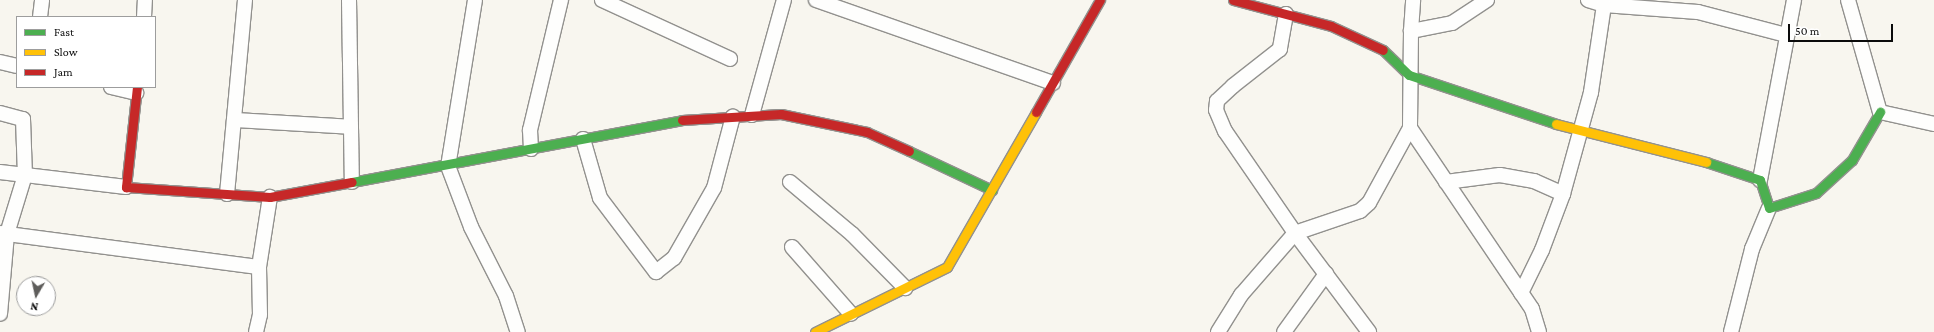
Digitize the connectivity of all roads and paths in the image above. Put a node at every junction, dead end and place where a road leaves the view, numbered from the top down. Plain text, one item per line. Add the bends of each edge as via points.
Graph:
1 (42, 0) edge
2 (145, 0) edge
3 (245, 0) edge
4 (349, 0) edge
5 (475, 0) edge
6 (561, 0) edge
7 (602, 0) edge
8 (784, 0) edge
9 (816, 0) edge
10 (1100, 0) edge
11 (1233, 0) edge
12 (1413, 0) edge
13 (1487, 0) edge
14 (1588, 0) edge
15 (1794, 0) edge
16 (1848, 0) edge
17 (1604, 5) junction
18 (1286, 14) junction
19 (40, 16) edge
20 (144, 16) edge
21 (1411, 31) junction
22 (1786, 35) junction
23 (730, 59) dead end
24 (0, 62) edge
25 (16, 66) edge
26 (1409, 75) junction
27 (1053, 83) junction
28 (120, 88) edge
29 (137, 90) edge
30 (1880, 112) junction
31 (0, 113) edge
32 (752, 115) junction
33 (733, 116) junction
34 (234, 120) junction
35 (1934, 124) edge
36 (351, 127) junction
37 (1410, 128) junction
38 (1579, 133) junction
39 (583, 139) junction
40 (532, 149) junction
41 (448, 166) junction
42 (0, 172) edge
43 (25, 176) junction
44 (1760, 180) junction
45 (352, 182) junction
46 (790, 182) dead end
47 (1446, 182) junction
48 (126, 187) junction
49 (992, 190) junction
50 (227, 194) junction
51 (1563, 194) junction
52 (270, 197) junction
53 (1769, 208) junction
54 (4, 233) edge
55 (1295, 233) junction
56 (792, 248) dead end
57 (259, 267) junction
58 (1326, 274) junction
59 (905, 288) junction
60 (1521, 293) junction
61 (0, 314) edge
62 (851, 314) junction
63 (256, 332) edge
64 (518, 332) edge
65 (815, 332) edge
66 (1218, 332) edge
67 (1284, 332) edge
68 (1369, 332) edge
69 (1539, 332) edge
70 (1732, 332) edge

1 - 19 street
2 - 20 street
3 - 34 street
4 - 36 street
5 - 41 street
6 - 40 street via 530,130
7 - 23 street
8 - 32 street
9 - 27 street
10 - 27 street
11 - 18 street
12 - 21 street
13 - 21 street via 1452,23
14 - 17 street
15 - 22 street
16 - 30 street
17 - 22 street via 1698,12
17 - 38 street via 1591,92
18 - 26 street via 1331,26 1384,50
18 - 55 street via 1280,48 1217,101 1216,110 1225,131
21 - 26 street
22 - 44 street
24 - 25 street
26 - 37 street
26 - 38 street via 1480,96
27 - 49 street
28 - 29 street
29 - 48 street
30 - 35 street
30 - 53 street via 1852,160 1816,193
31 - 43 street via 23,119
32 - 33 street
32 - 49 street via 781,114 867,132
33 - 39 street via 693,118
33 - 39 street via 714,188 674,258 656,272 600,198
34 - 36 street
34 - 50 street
36 - 45 street
37 - 47 street
37 - 55 street via 1369,203 1360,211
38 - 44 street via 1681,154
38 - 51 street
39 - 40 street
40 - 41 street
41 - 45 street
41 - 64 street via 472,228 506,296
42 - 43 street
43 - 48 street
43 - 54 street
44 - 53 street
45 - 52 street
46 - 59 street via 852,234
47 - 51 street via 1500,176 1534,181
47 - 60 street
48 - 50 street
49 - 59 street via 947,267
50 - 52 street
51 - 60 street via 1542,250
52 - 57 street
53 - 70 street via 1752,249
54 - 57 street
54 - 61 street
55 - 58 street
55 - 66 street via 1241,295
56 - 62 street
57 - 63 street via 260,315
58 - 67 street
58 - 68 street
59 - 62 street
60 - 69 street via 1532,309
62 - 65 street

